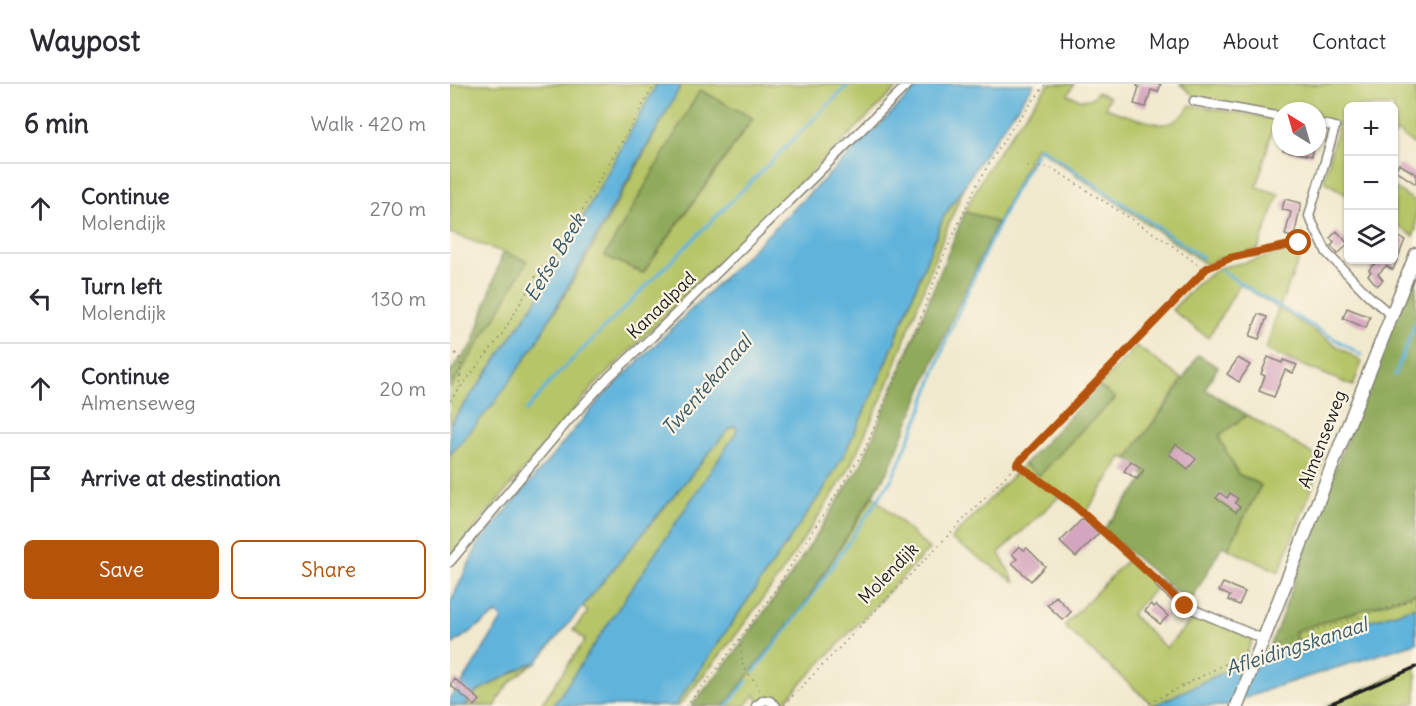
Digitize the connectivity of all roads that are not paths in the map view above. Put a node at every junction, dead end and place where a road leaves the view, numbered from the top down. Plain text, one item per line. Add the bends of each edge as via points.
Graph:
1 (908, 84) edge
2 (1194, 101) dead end
3 (1272, 115) edge
4 (1326, 125) edge
5 (1416, 254) edge
6 (1391, 315) junction
7 (450, 562) edge
8 (1160, 584) road end
9 (1260, 646) junction
10 (758, 704) edge
11 (776, 706) edge
12 (1237, 706) edge

1 - 7 street, Kanaalpad via 609,377
2 - 3 street
4 - 6 street via 1335,127 1309,216 1327,253
5 - 6 main road, Almenseweg
6 - 9 main road, Almenseweg
8 - 9 street via 1185,606
9 - 12 main road, Almenseweg
10 - 11 street via 766,700

